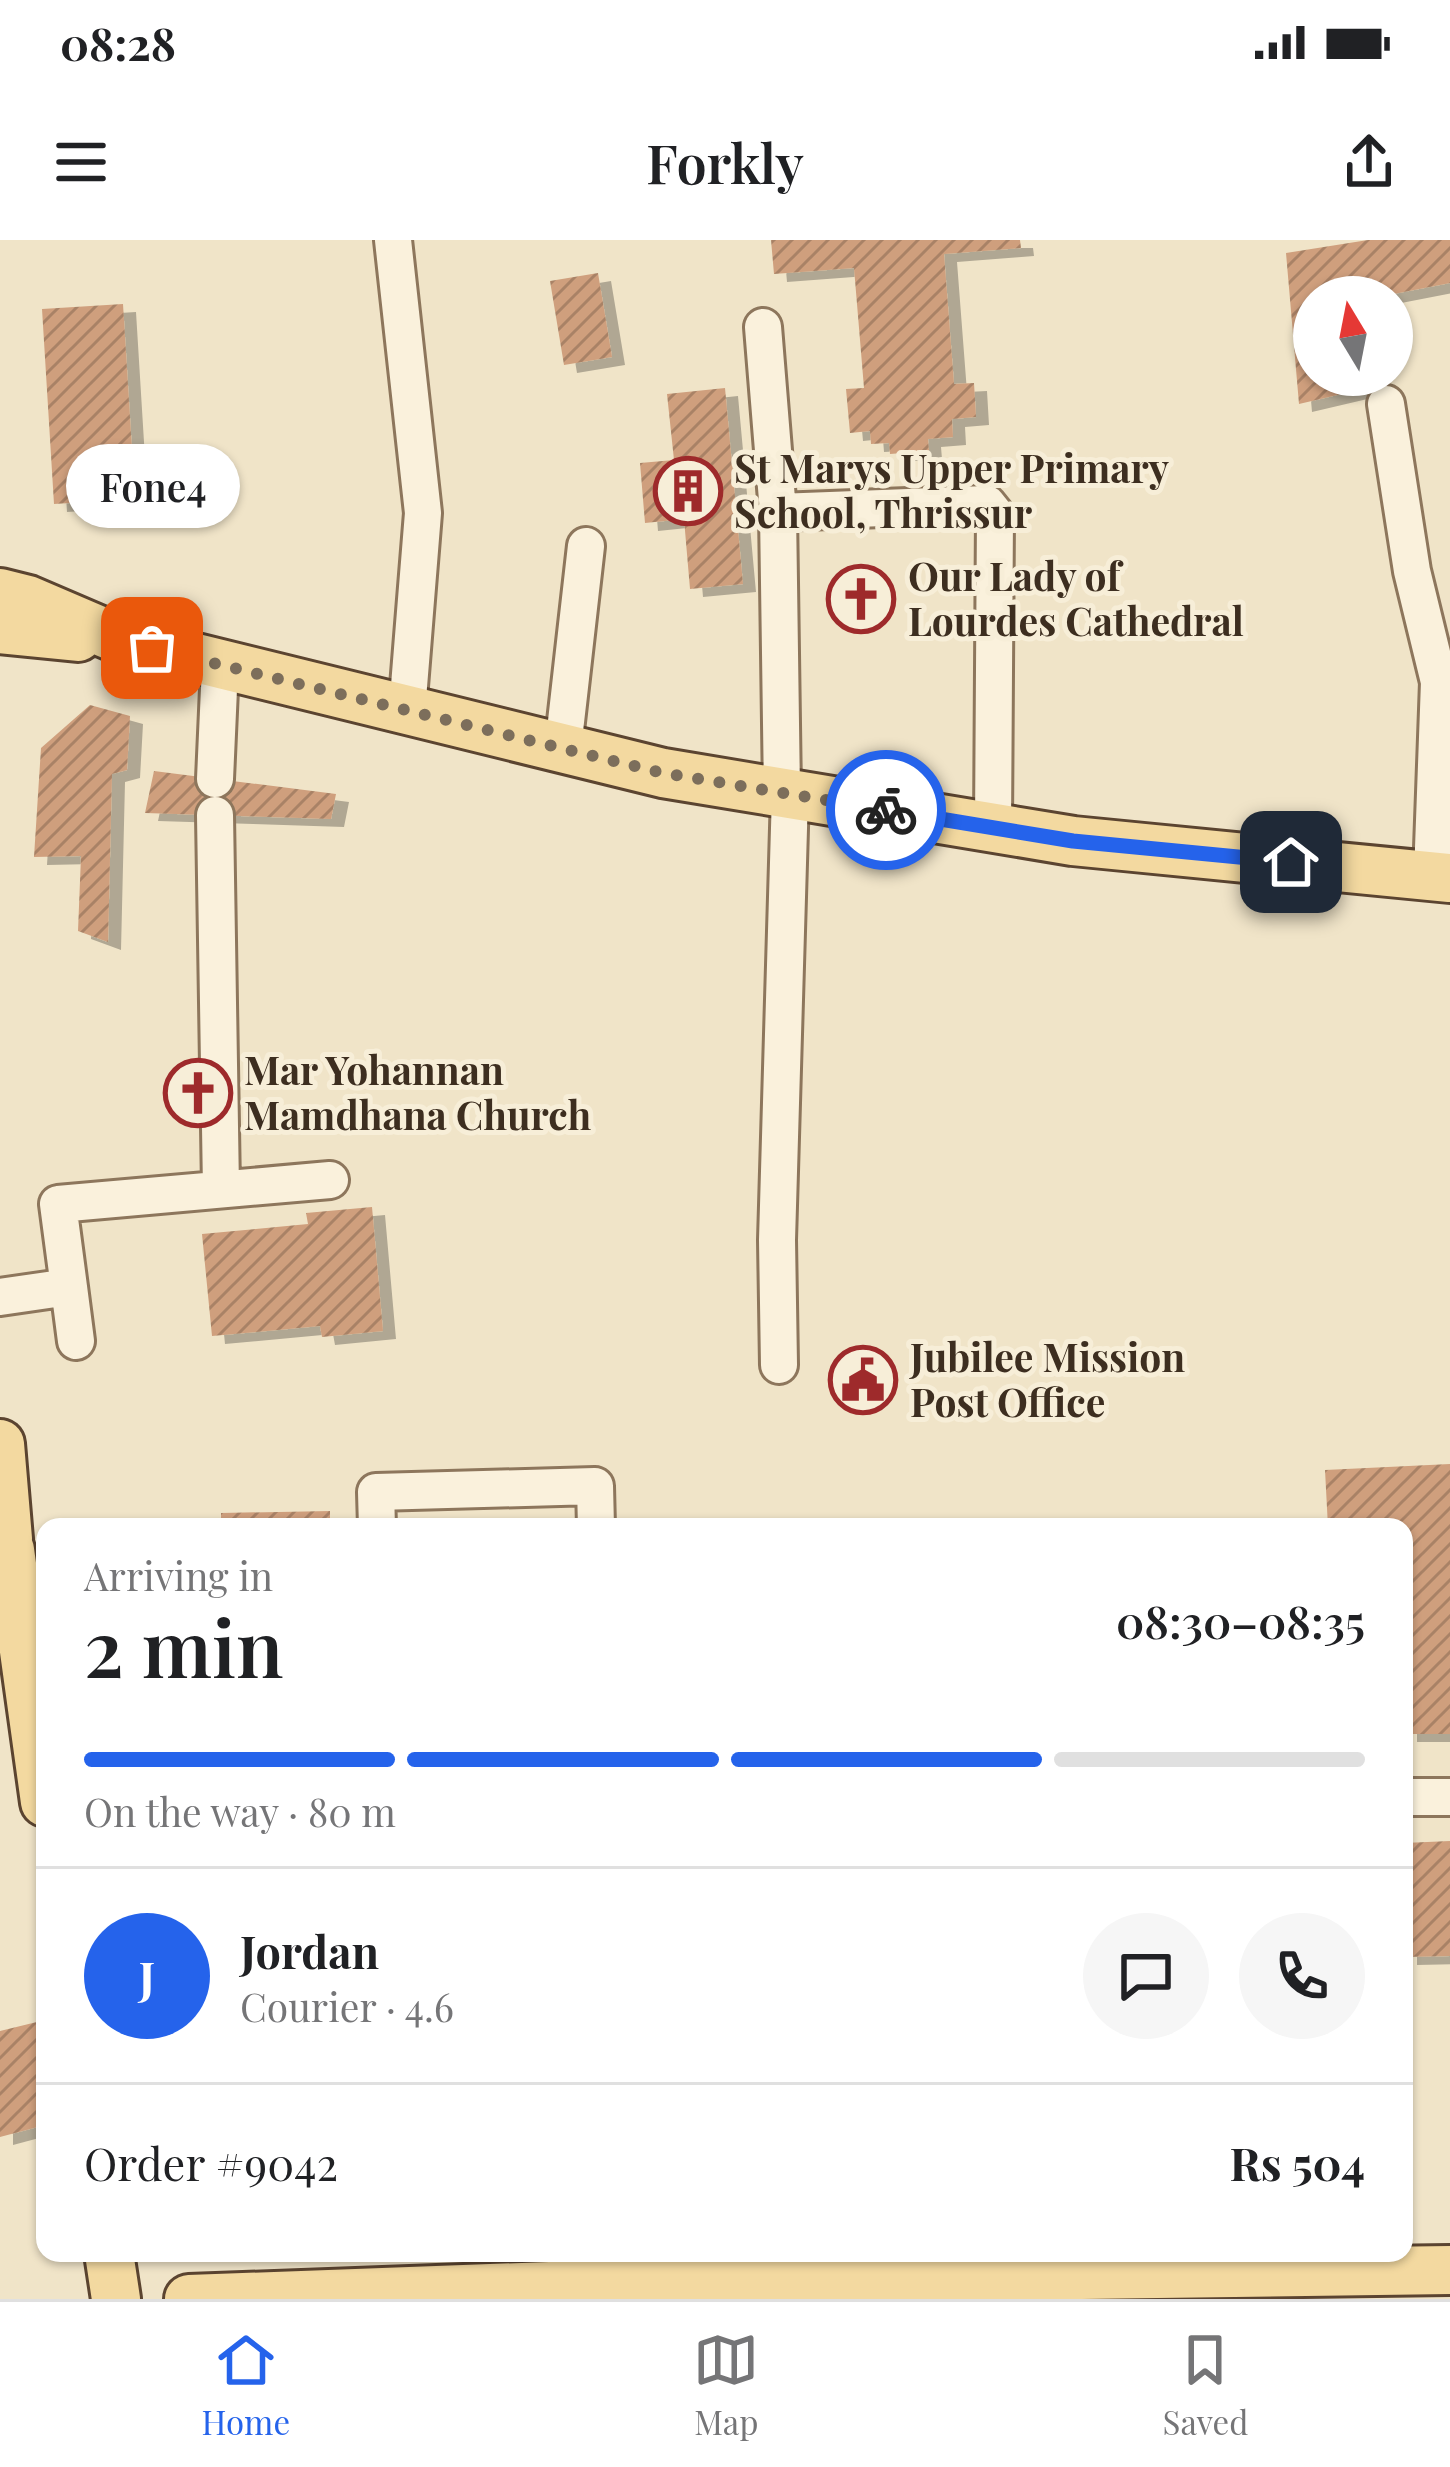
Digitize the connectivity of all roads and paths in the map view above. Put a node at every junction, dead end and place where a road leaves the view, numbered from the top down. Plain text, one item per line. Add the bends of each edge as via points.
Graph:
1 (393, 240) edge
2 (764, 327) dead end
3 (1386, 404) dead end
4 (778, 512) junction
5 (586, 546) dead end
6 (0, 593) edge
7 (0, 628) edge
8 (119, 639) junction
9 (220, 666) junction
10 (407, 711) junction
11 (563, 748) junction
12 (786, 794) junction
13 (993, 827) junction
14 (1441, 877) edge
15 (329, 1180) dead end
16 (221, 1189) junction
17 (68, 1288) junction
18 (0, 1297) edge
19 (76, 1341) dead end
20 (778, 1365) dead end
21 (0, 1444) edge
22 (377, 1518) edge
23 (596, 1518) edge
24 (4, 1552) edge
25 (0, 1665) edge
26 (36, 1738) edge
27 (36, 1742) edge
28 (1413, 1797) edge
29 (1450, 1797) edge
30 (110, 2262) edge
31 (622, 2268) edge
32 (1450, 2270) edge
33 (715, 2289) edge
34 (355, 2296) edge
35 (116, 2299) edge
36 (189, 2299) edge

1 - 10 street via 423,513
2 - 4 street
3 - 14 street via 1439,682
4 - 12 street
4 - 13 street via 987,504 995,514
5 - 11 street
6 - 8 main road
7 - 8 main road
8 - 9 main road
9 - 10 main road
9 - 16 street
10 - 11 main road
11 - 12 main road
12 - 13 main road
12 - 20 street
13 - 14 main road
15 - 16 street
16 - 17 street via 58,1204
17 - 18 street
17 - 19 street
21 - 24 main road
22 - 23 street via 376,1492 596,1486
24 - 26 main road
25 - 27 main road
28 - 29 street
30 - 35 main road
31 - 33 main road
31 - 34 main road
32 - 33 main road
34 - 36 main road

